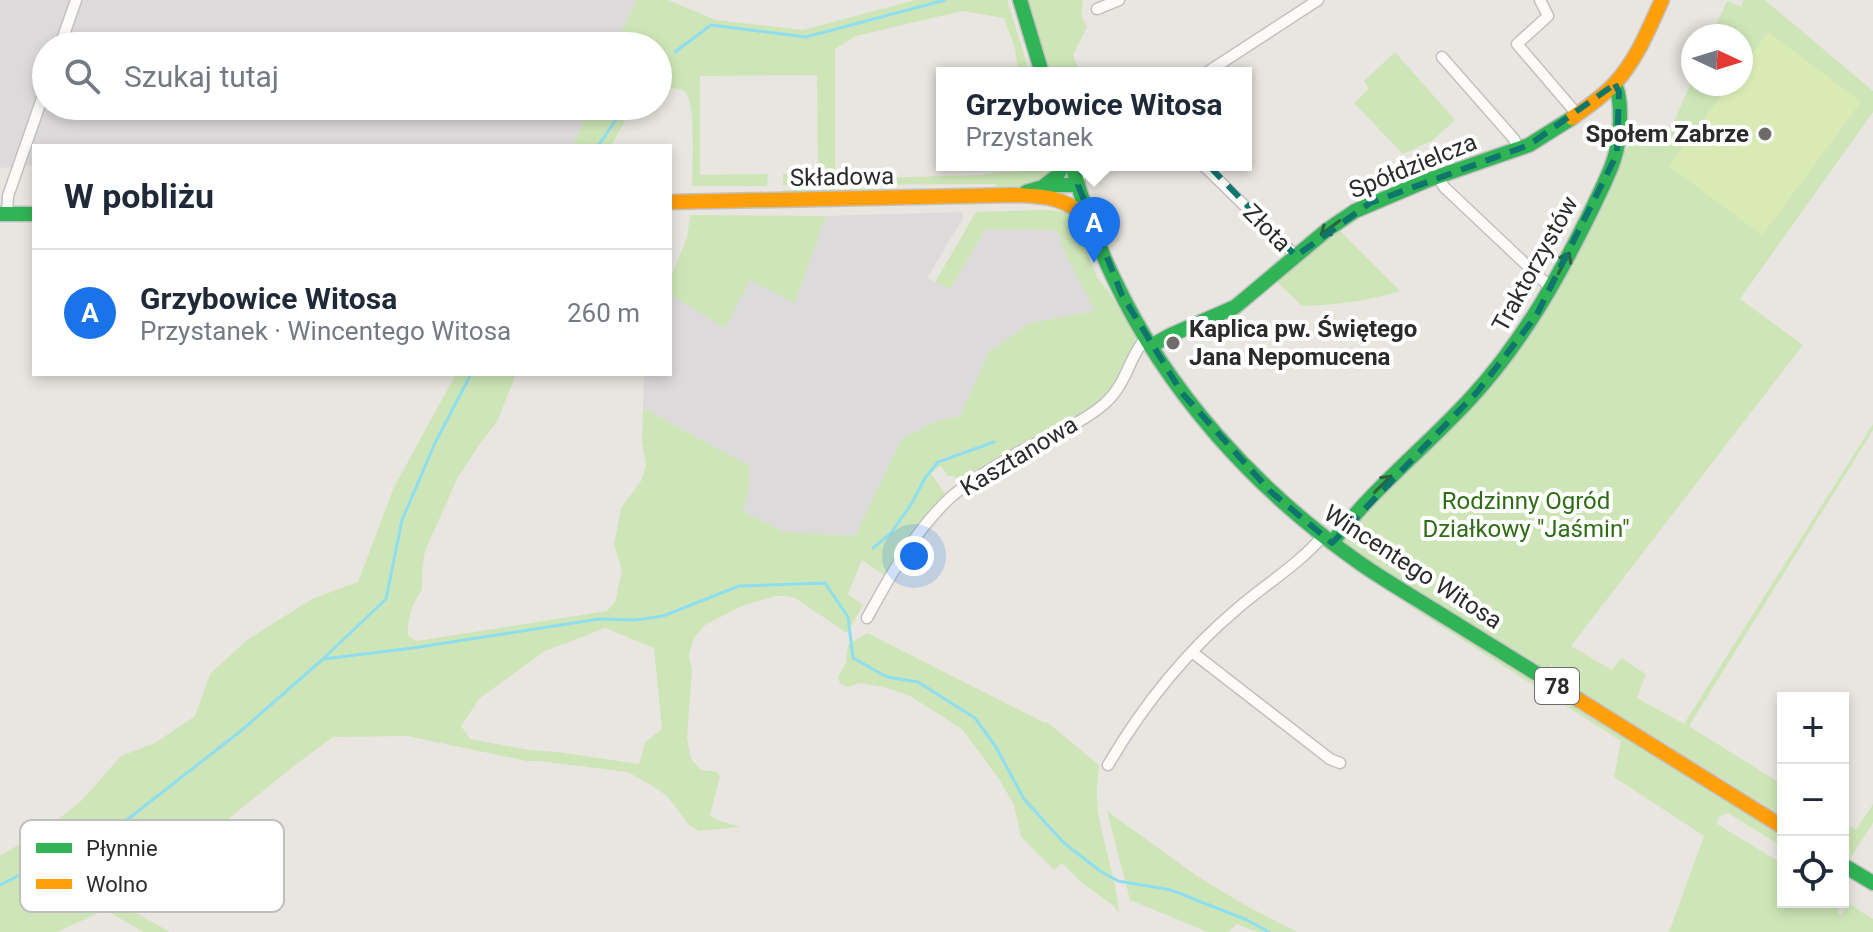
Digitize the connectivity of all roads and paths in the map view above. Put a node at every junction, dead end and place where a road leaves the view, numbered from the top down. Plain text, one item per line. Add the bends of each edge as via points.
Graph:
1 (76, 0) edge
2 (1020, 0) edge
3 (1119, 0) edge
4 (1318, 0) edge
5 (1540, 0) edge
6 (1662, 0) edge
7 (1097, 9) dead end
8 (65, 32) edge
9 (1442, 57) dead end
10 (1040, 67) edge
11 (1215, 67) edge
12 (1615, 84) junction
13 (1577, 114) junction
14 (34, 120) edge
15 (1519, 149) junction
16 (1061, 171) edge
17 (1074, 171) edge
18 (1082, 171) edge
19 (1209, 171) edge
20 (1438, 177) junction
21 (1078, 185) junction
22 (1042, 192) junction
23 (672, 202) edge
24 (3, 214) edge
25 (32, 214) edge
26 (1089, 219) junction
27 (1296, 256) junction
28 (1551, 288) junction
29 (1149, 342) junction
30 (1327, 540) junction
31 (867, 618) dead end
32 (1192, 652) junction
33 (1340, 763) dead end
34 (1108, 765) dead end
35 (1777, 823) edge
36 (1849, 869) edge
37 (1873, 883) edge

1 - 8 street
2 - 10 main road
3 - 7 street
4 - 11 street
5 - 13 street via 1548,16 1517,44
6 - 12 main road, Spółdzielcza
9 - 15 street
12 - 13 main road, Spółdzielcza
28 -> 12 main road, Traktorzystów via 1617,154 1620,104
13 - 15 main road, Spółdzielcza
14 - 24 street
15 - 20 main road, Spółdzielcza
16 - 22 main road
17 - 21 main road, Wincentego Witosa / 78
18 - 21 street
19 - 27 street, Złota
20 -> 27 main road, Spółdzielcza via 1355,211
20 - 28 street
21 - 22 main road, Składowa
21 - 26 main road, Wincentego Witosa / 78
22 - 23 main road, Składowa
22 - 26 main road, Składowa via 1066,201
24 - 25 main road
26 - 29 main road, Wincentego Witosa / 78
27 - 29 main road, Spółdzielcza via 1228,311
30 -> 28 main road, Traktorzystów via 1478,391 1526,331
29 - 30 main road, Wincentego Witosa / 78 via 1227,447
29 - 31 street, Kasztanowa via 1141,344 1121,386 1100,407 948,500 900,562
30 - 32 street, Traktorzystów via 1238,608
30 - 35 main road, Wincentego Witosa / 78
32 - 33 street
32 - 34 street, Traktorzystów
36 - 37 main road

